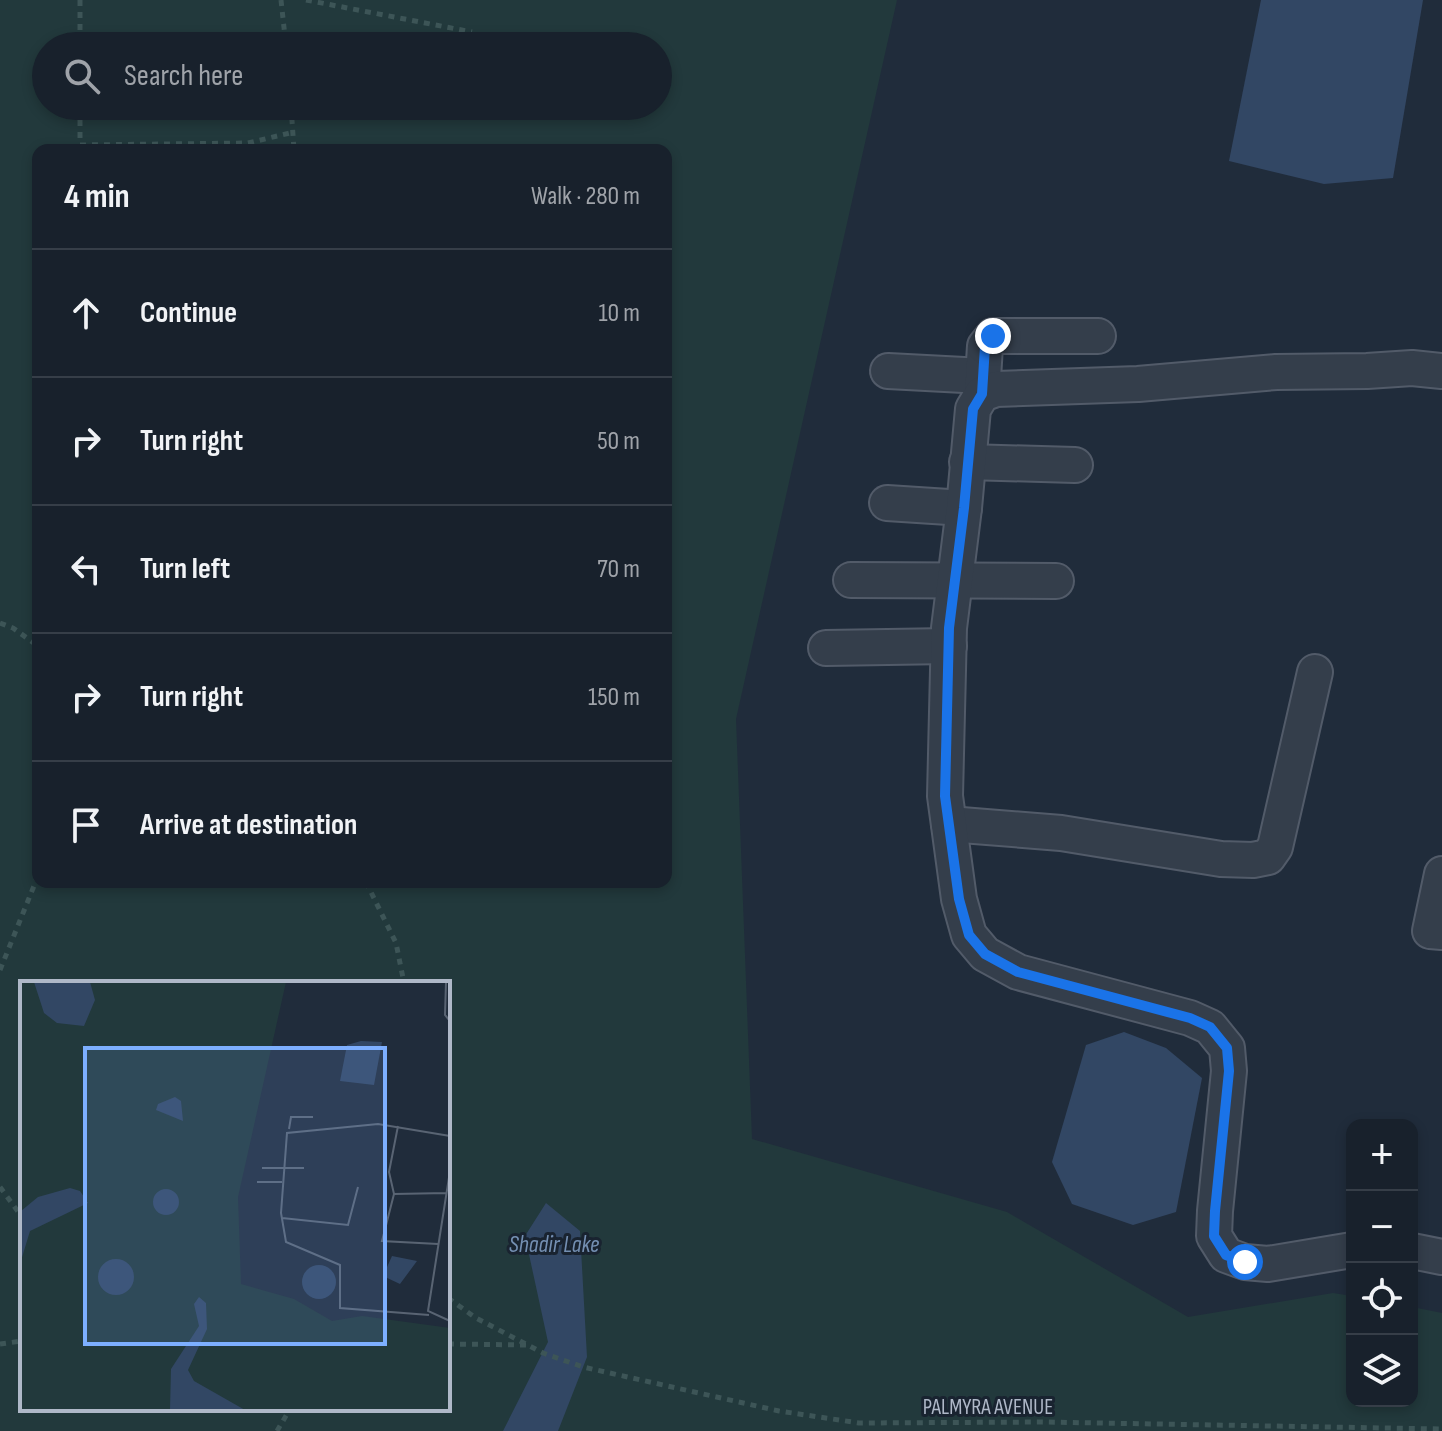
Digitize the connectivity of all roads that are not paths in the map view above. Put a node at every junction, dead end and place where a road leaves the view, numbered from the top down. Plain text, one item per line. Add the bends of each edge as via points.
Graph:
1 (1098, 336) dead end
2 (888, 371) dead end
3 (1442, 371) edge
4 (982, 385) junction
5 (967, 462) junction
6 (1075, 465) dead end
7 (887, 503) dead end
8 (964, 508) junction
9 (851, 580) dead end
10 (954, 580) junction
11 (1056, 581) dead end
12 (949, 646) junction
13 (826, 648) dead end
14 (1315, 672) dead end
15 (949, 824) junction
16 (1442, 874) edge
17 (1442, 932) edge
18 (1346, 1251) edge
19 (1418, 1252) edge
20 (1442, 1257) edge

1 - 4 street via 993,336 985,346
2 - 4 street
3 - 4 street via 1276,372 996,389
4 - 5 street via 973,409
5 - 6 street
5 - 8 street
7 - 8 street
8 - 10 street
9 - 10 street
10 - 11 street
10 - 12 street
12 - 13 street
12 - 15 street
14 - 15 street via 1275,847 1268,857 1221,859 1061,833
15 - 18 street via 959,899 969,935 985,954 1018,972 1190,1018 1210,1027 1227,1048 1214,1236 1226,1255 1268,1264
16 - 17 street via 1430,931
19 - 20 street

